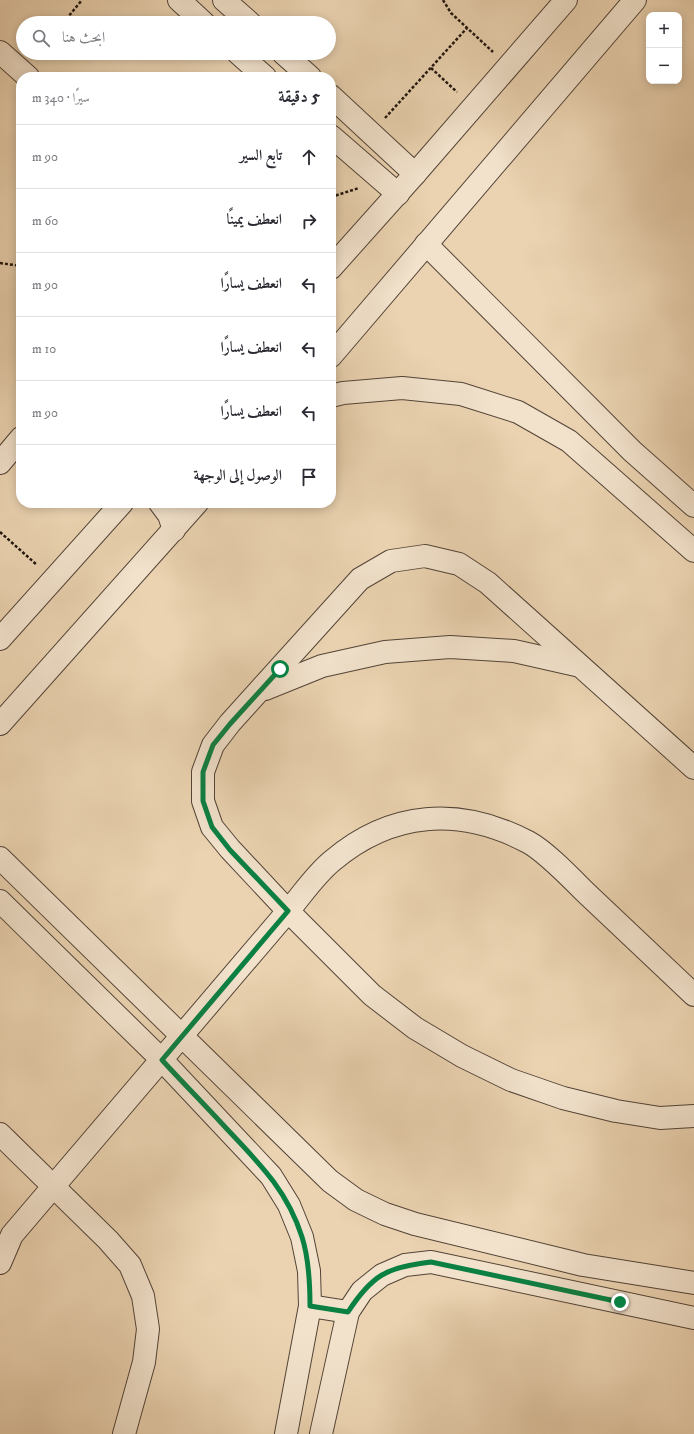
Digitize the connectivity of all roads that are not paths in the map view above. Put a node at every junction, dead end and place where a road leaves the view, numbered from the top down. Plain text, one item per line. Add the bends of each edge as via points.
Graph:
1 (179, 0) edge
2 (224, 0) edge
3 (566, 0) edge
4 (635, 0) edge
5 (196, 16) edge
6 (242, 16) edge
7 (0, 52) edge
8 (246, 60) edge
9 (291, 60) edge
10 (22, 72) edge
11 (259, 72) edge
12 (304, 72) edge
13 (336, 100) edge
14 (336, 140) edge
15 (415, 174) junction
16 (398, 194) junction
17 (426, 244) junction
18 (336, 262) edge
19 (336, 350) edge
20 (336, 395) edge
21 (16, 444) edge
22 (0, 463) edge
23 (694, 506) edge
24 (117, 508) edge
25 (164, 508) edge
26 (193, 508) edge
27 (174, 530) junction
28 (694, 551) edge
29 (0, 639) edge
30 (578, 665) junction
31 (261, 690) junction
32 (0, 724) edge
33 (694, 768) edge
34 (0, 858) edge
35 (0, 901) edge
36 (288, 911) junction
37 (694, 995) edge
38 (181, 1037) junction
39 (162, 1060) junction
40 (694, 1116) edge
41 (0, 1134) edge
42 (54, 1186) junction
43 (0, 1263) edge
44 (694, 1283) edge
45 (310, 1306) junction
46 (348, 1312) junction
47 (694, 1318) edge
48 (124, 1434) edge
49 (286, 1434) edge
50 (321, 1434) edge

1 - 5 street
2 - 6 street
3 - 15 street
4 - 17 street
7 - 10 street
8 - 11 street
9 - 12 street
13 - 15 street
14 - 16 street
15 - 16 street
16 - 18 street
17 - 19 street
17 - 23 street via 632,452
20 - 28 street via 402,388 461,394 518,412 569,441
21 - 22 street
24 - 29 street
25 - 27 street
26 - 27 street
27 - 32 street
30 - 31 street via 514,651 435,648 385,652 322,666
30 - 31 street via 488,583 459,564 425,556 391,561 360,578
30 - 33 street
31 - 36 street via 213,745 203,772 203,801 212,827 230,850
34 - 38 street
35 - 39 street
36 - 37 street via 331,862 365,837 405,821 448,817 490,824 535,847
36 - 38 street
36 - 40 street via 372,995 415,1028 462,1056 512,1080 563,1098 616,1112 660,1118
38 - 39 street
38 - 44 street via 330,1181 356,1200 385,1214 415,1224 583,1265
39 - 42 street
39 - 45 street via 271,1176 289,1205 302,1237 308,1264
41 - 42 street
42 - 43 street via 12,1235
42 - 48 street via 130,1265 143,1296 148,1329 144,1362
45 - 46 street
45 - 49 street
46 - 47 street via 362,1291 382,1275 405,1265 431,1262
46 - 50 street

